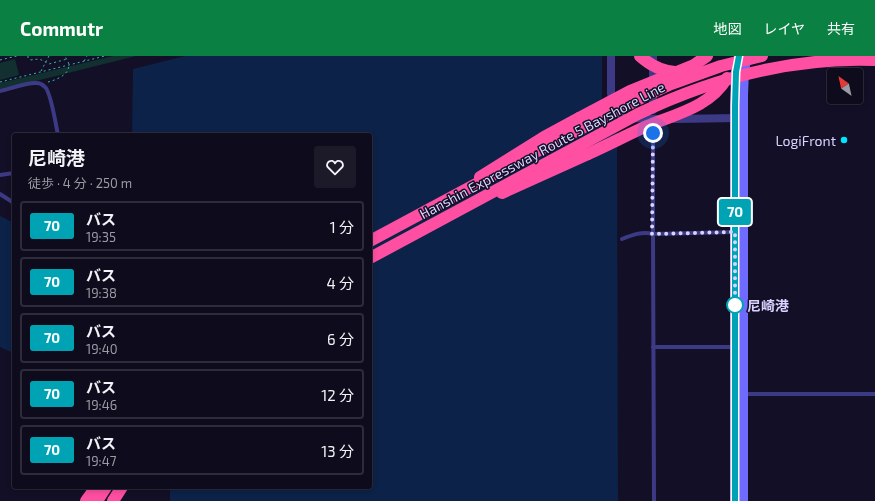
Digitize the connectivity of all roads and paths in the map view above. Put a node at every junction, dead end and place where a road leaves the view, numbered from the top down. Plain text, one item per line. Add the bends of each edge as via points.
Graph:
1 (17, 56) edge
2 (28, 56) edge
3 (49, 56) edge
4 (64, 56) edge
5 (87, 56) edge
6 (105, 56) edge
7 (611, 56) edge
8 (640, 56) edge
9 (652, 56) edge
10 (706, 56) edge
11 (716, 56) edge
12 (736, 56) edge
13 (739, 56) edge
14 (747, 56) edge
15 (762, 56) edge
16 (67, 59) junction
17 (0, 60) edge
18 (875, 60) edge
19 (84, 61) junction
20 (46, 62) junction
21 (69, 65) junction
22 (41, 72) junction
23 (0, 82) edge
24 (42, 84) junction
25 (0, 91) edge
26 (739, 118) junction
27 (653, 119) junction
28 (58, 133) edge
29 (12, 174) edge
30 (0, 175) edge
31 (0, 194) edge
32 (12, 202) edge
33 (430, 209) junction
34 (739, 232) junction
35 (652, 234) junction
36 (622, 239) dead end
37 (372, 240) edge
38 (382, 251) junction
39 (372, 257) edge
40 (654, 347) junction
41 (739, 347) junction
42 (743, 394) junction
43 (875, 394) edge
44 (95, 489) edge
45 (120, 489) edge
46 (127, 489) edge
47 (113, 497) edge
48 (86, 501) edge
49 (97, 501) edge
50 (654, 501) edge
51 (735, 501) edge
52 (743, 501) edge

1 - 17 path
2 - 20 path via 31,60 41,59
3 - 20 path
4 - 16 path
5 - 19 path
6 - 19 path
7 - 27 street via 611,94 624,118
8 - 11 highway, bridge via 654,67 678,72 700,67
9 - 10 highway, bridge via 667,63 680,65 693,63
9 - 27 street
10 - 33 highway, bridge via 694,65 630,91 565,126
12 - 38 highway, bridge via 724,84 703,103 510,189 425,233
13 - 26 street via 735,88
14 - 26 street
15 - 33 highway, Hanshin Expressway Route 5 Bayshore Line, bridge via 715,68 649,94
16 - 20 path via 49,64
16 - 21 path
18 - 38 highway, Hanshin Expressway Route 5 Bayshore Line, bridge via 812,62 773,68 734,77 662,102
19 - 21 path
20 - 22 path
21 - 22 path
21 - 24 path via 60,77
22 - 23 path
24 - 25 lane via 29,84
24 - 28 lane via 49,94
26 - 27 street
26 - 34 street
27 - 35 lane
29 - 30 lane
31 - 32 lane
33 - 37 highway, Hanshin Expressway Route 5 Bayshore Line, bridge
34 - 35 lane
34 - 41 street
35 - 36 lane via 633,234
35 - 40 lane
38 - 39 highway, Hanshin Expressway Route 5 Bayshore Line, bridge
40 - 41 lane
40 - 50 lane
41 - 42 street
41 - 51 street
42 - 43 lane
42 - 52 street
44 - 48 highway
45 - 47 highway
46 - 47 highway
47 - 49 highway

